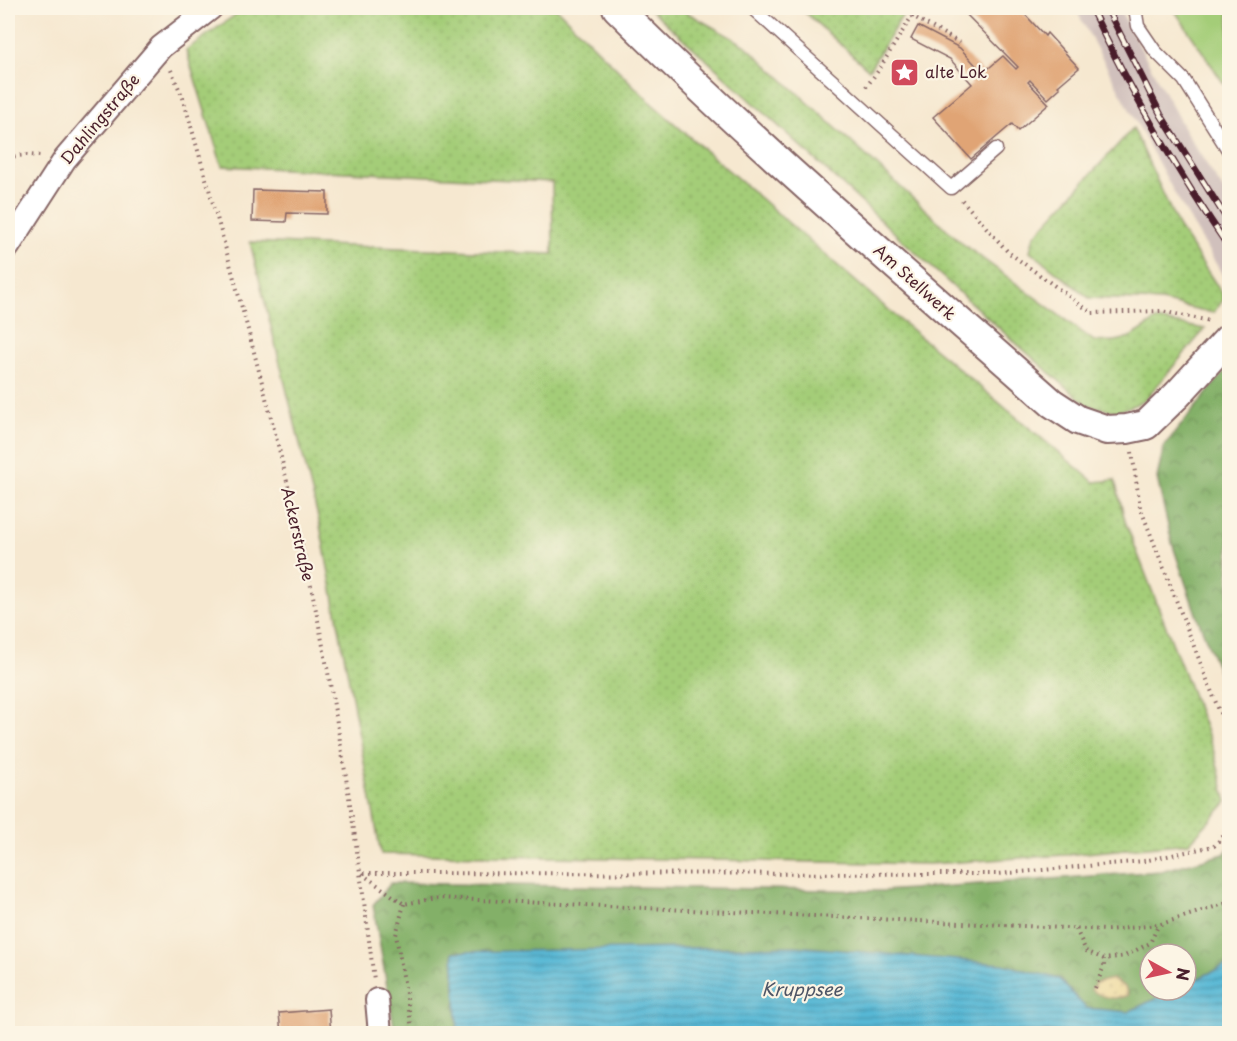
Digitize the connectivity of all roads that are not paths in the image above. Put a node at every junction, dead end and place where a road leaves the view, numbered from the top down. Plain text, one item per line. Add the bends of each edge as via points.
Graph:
1 (211, 8) edge
2 (617, 8) edge
3 (752, 8) edge
4 (1135, 8) edge
5 (996, 149) dead end
6 (1230, 153) edge
7 (8, 247) edge
8 (1223, 333) edge
9 (377, 1000) road end
10 (380, 1034) edge

1 - 7 street, Dahlingstraße via 161,47 65,159
2 - 8 street, Am Stellwerk, bridge via 675,66 878,249 1052,403 1078,420 1107,430 1146,425 1177,395
3 - 5 lane via 951,188
4 - 6 lane via 1138,26 1155,51 1184,80
9 - 10 street

